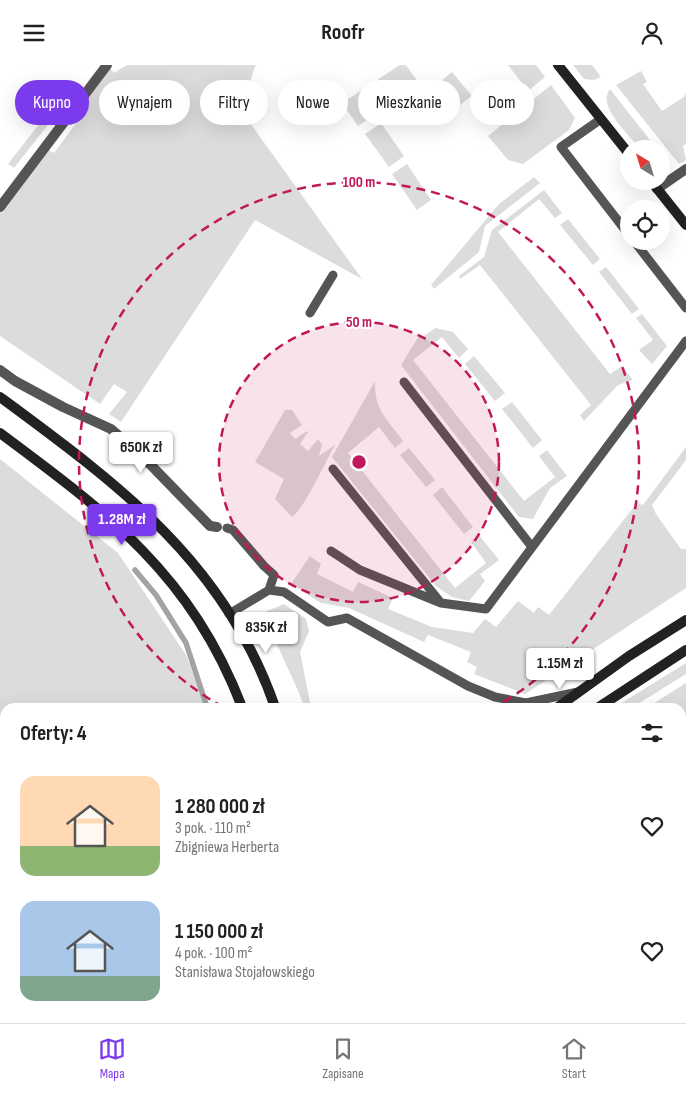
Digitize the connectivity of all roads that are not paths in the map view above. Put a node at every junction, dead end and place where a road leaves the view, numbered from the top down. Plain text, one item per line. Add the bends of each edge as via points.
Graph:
1 (107, 65) edge
2 (558, 65) edge
3 (601, 119) junction
4 (620, 143) edge
5 (686, 169) edge
6 (670, 177) edge
7 (658, 190) edge
8 (0, 207) edge
9 (620, 223) edge
10 (686, 225) edge
11 (641, 250) edge
12 (333, 275) dead end
13 (686, 308) edge
14 (310, 313) dead end
15 (686, 341) edge
16 (0, 369) edge
17 (404, 382) dead end
18 (0, 397) edge
19 (0, 433) edge
20 (333, 469) dead end
21 (222, 528) joint
22 (532, 547) junction
23 (331, 551) dead end
24 (269, 590) junction
25 (441, 603) junction
26 (230, 613) junction
27 (686, 620) edge
28 (686, 650) edge
29 (578, 692) junction
30 (495, 697) junction
31 (240, 703) edge
32 (273, 703) edge
33 (499, 703) edge
34 (563, 703) edge
35 (605, 703) edge

1 - 8 street
2 - 3 main road
3 - 4 main road
3 - 9 lane via 561,147
5 - 6 street
7 - 10 main road
11 - 13 lane
12 - 14 lane
15 - 22 lane
16 - 21 street via 15,381 63,407 111,429 210,526
17 - 22 lane
18 - 26 main road via 87,462 157,522 208,581
19 - 31 main road via 99,509 161,569 212,642
20 - 25 lane
21 - 24 lane via 233,529 274,575
22 - 25 lane via 486,609
23 - 25 lane via 360,570
24 - 26 lane
24 - 30 lane via 284,592 328,622 346,618 468,686
26 - 32 main road
27 - 29 main road
28 - 35 main road
29 - 30 lane via 526,703
29 - 34 main road
30 - 33 lane

